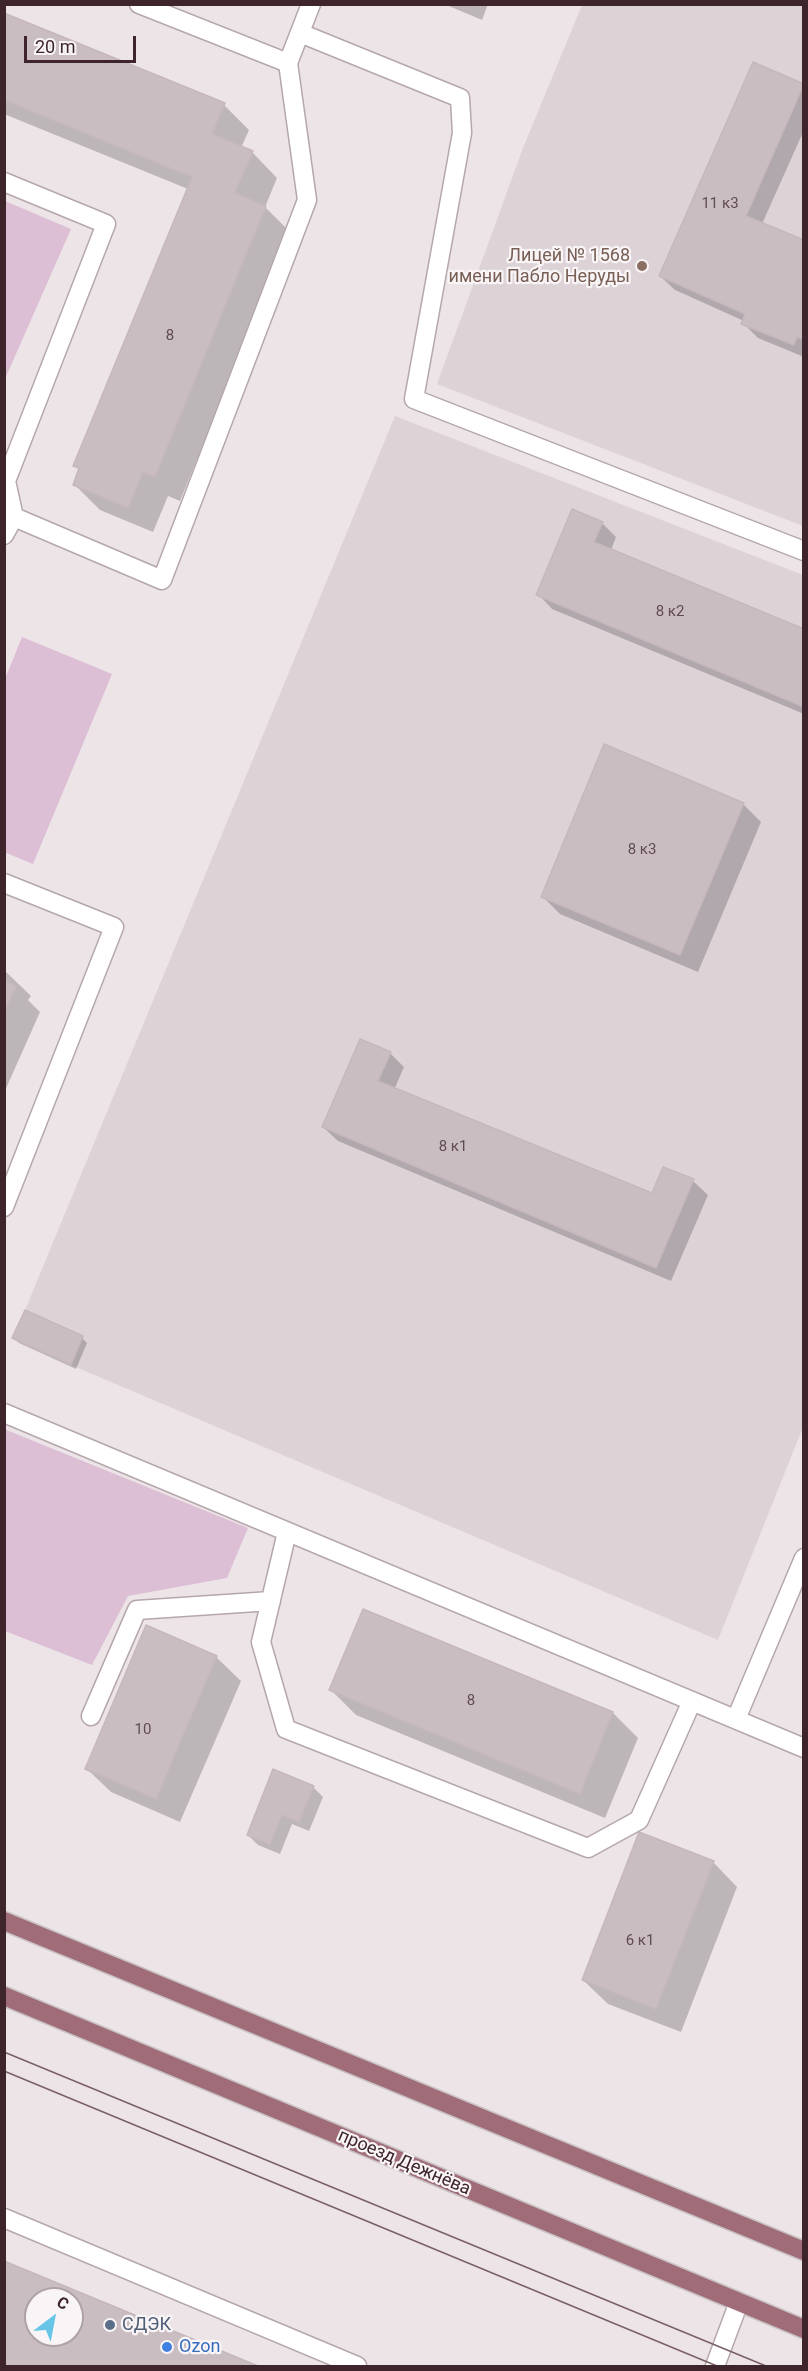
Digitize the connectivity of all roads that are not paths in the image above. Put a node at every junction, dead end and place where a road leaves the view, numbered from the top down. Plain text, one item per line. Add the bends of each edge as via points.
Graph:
1 (139, 4) edge
2 (312, 4) edge
3 (300, 33) junction
4 (288, 63) junction
5 (4, 182) edge
6 (14, 518) junction
7 (4, 535) edge
8 (804, 551) edge
9 (4, 883) edge
10 (4, 1208) edge
11 (4, 1413) edge
12 (287, 1532) junction
13 (804, 1558) edge
14 (271, 1601) junction
15 (692, 1701) junction
16 (91, 1716) dead end
17 (736, 1719) junction
18 (804, 1748) edge
19 (4, 1921) edge
20 (4, 1996) edge
21 (4, 2218) edge
22 (804, 2251) edge
23 (739, 2302) junction
24 (804, 2329) edge
25 (357, 2367) edge
26 (715, 2367) edge

1 - 4 lane
2 - 3 lane
3 - 4 lane
3 - 8 lane via 460,98 462,133 414,399
4 - 6 lane via 307,200 162,580
5 - 6 lane via 106,224 6,481
6 - 7 lane
9 - 10 lane via 114,927
11 - 12 lane
12 - 14 lane
12 - 15 lane
13 - 17 lane
14 - 15 lane via 261,1642 286,1729 588,1848 639,1820
14 - 16 lane via 137,1610
15 - 17 lane
17 - 18 lane
19 - 22 main road
20 - 23 main road, проезд Дежнёва
21 - 25 lane
23 - 24 main road, проезд Дежнёва
23 - 26 lane

